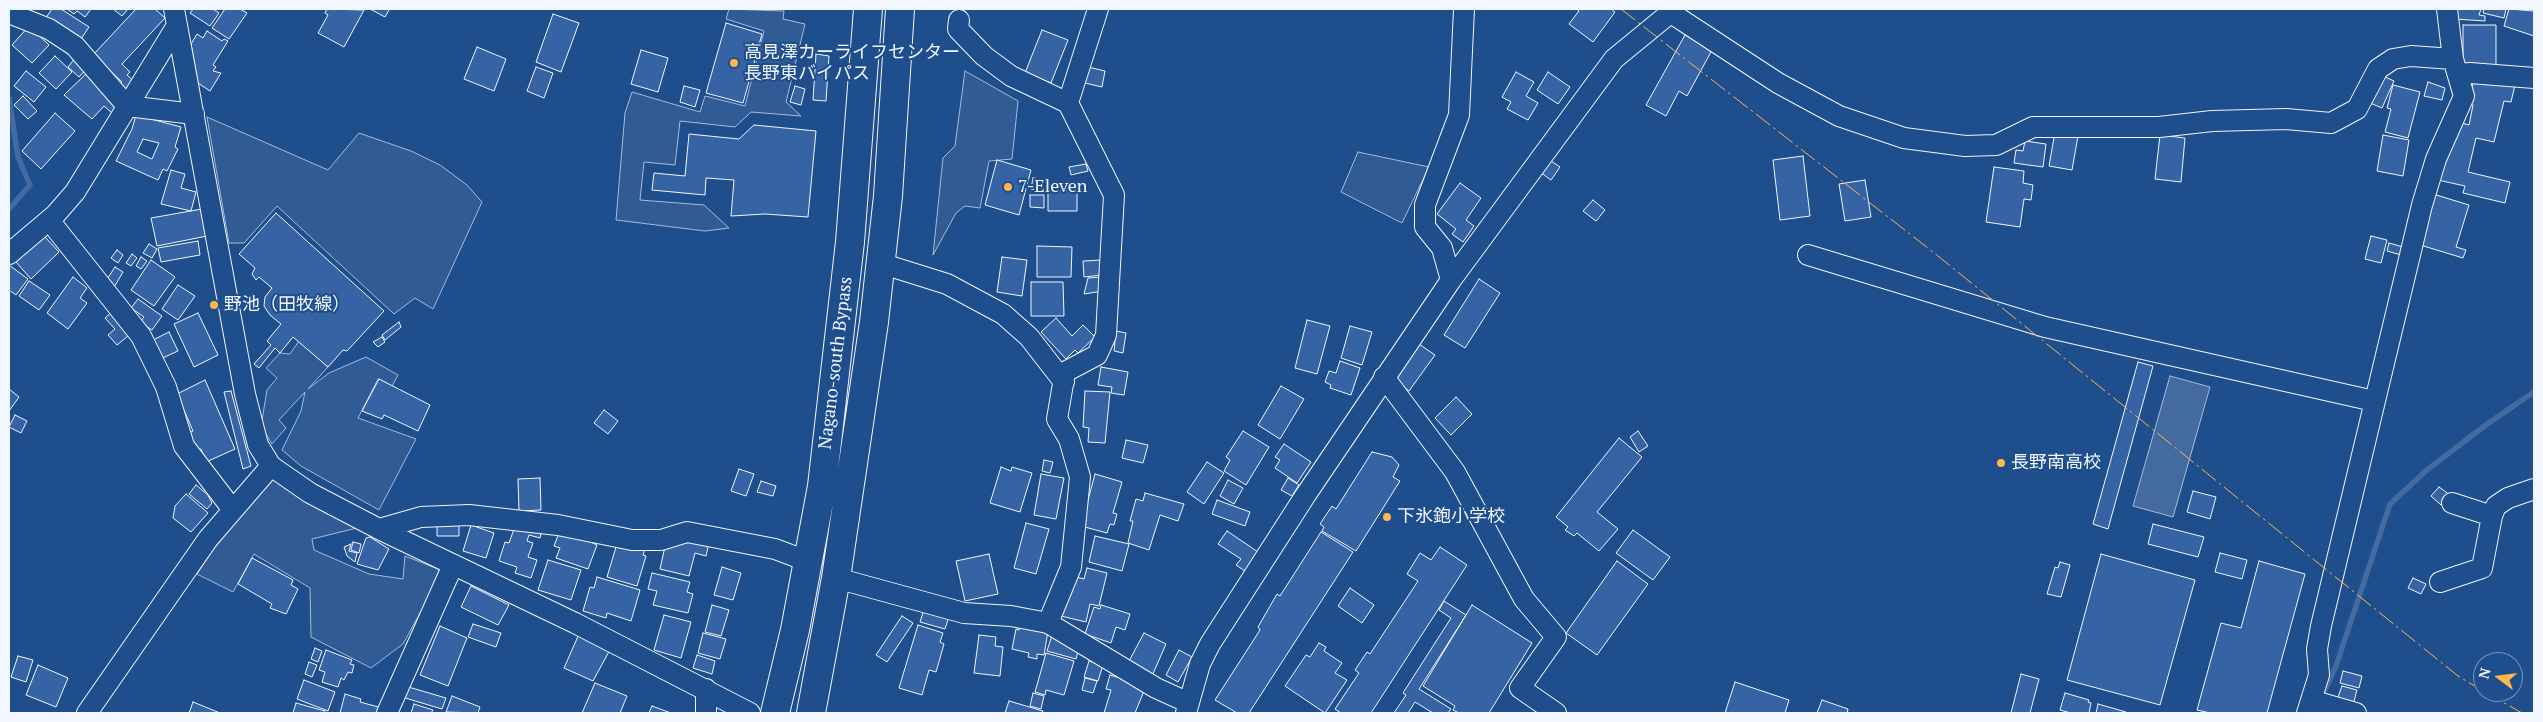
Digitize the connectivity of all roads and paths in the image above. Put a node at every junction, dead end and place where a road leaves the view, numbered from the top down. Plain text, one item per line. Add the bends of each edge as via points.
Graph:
1 (868, 9) edge
2 (900, 9) edge
3 (1098, 9) edge
4 (1464, 9) edge
5 (2448, 9) edge
6 (1673, 11) edge
7 (9, 13) edge
8 (175, 18) edge
9 (959, 20) dead end
10 (2456, 67) junction
11 (2534, 78) edge
12 (1068, 103) junction
13 (127, 106) junction
14 (194, 114) junction
15 (49, 220) junction
16 (9, 254) edge
17 (1808, 255) dead end
18 (880, 263) junction
19 (1451, 280) junction
20 (1384, 377) junction
21 (1064, 382) junction
22 (2374, 401) junction
23 (271, 466) junction
24 (2534, 489) edge
25 (2452, 504) dead end
26 (233, 510) junction
27 (2492, 516) junction
28 (379, 529) junction
29 (807, 561) junction
30 (453, 565) junction
31 (836, 578) junction
32 (2440, 582) dead end
33 (1048, 623) junction
34 (706, 689) junction
35 (2309, 706) edge
36 (1188, 708) edge
37 (91, 712) edge
38 (387, 713) edge
39 (706, 713) edge
40 (750, 713) edge
41 (776, 713) edge
42 (811, 713) edge
43 (1556, 713) edge
44 (2356, 713) edge

1 - 29 highway, Nagano-south Bypass via 840,342 822,486
2 - 18 highway, Nagano-south Bypass via 888,196
3 - 12 street
4 - 19 street via 1459,115 1425,205 1425,227 1442,248
5 - 10 street
6 - 10 street via 1778,83 1838,116 1904,138 1965,146 1996,145 2033,127 2159,127 2212,121 2286,119 2331,123 2357,109 2378,69 2393,59 2411,56
6 - 19 street via 1614,59
7 - 13 street via 49,29 75,46
8 - 13 street
8 - 14 street
9 - 12 street via 958,29 984,56 1011,76
10 - 11 street
10 - 22 street via 2464,96 2436,160 2422,205
12 - 21 street via 1114,195 1106,335 1097,355 1065,372
13 - 14 street
13 - 15 street via 75,192
14 - 23 street via 252,426 263,455
15 - 16 street
15 - 26 street via 141,336 166,387 184,446
17 - 22 street via 2046,327
18 - 21 street via 947,284 1003,314 1029,337
18 - 31 highway, Nagano-south Bypass
19 - 20 street
20 - 36 street via 1210,644 1200,664
20 - 43 street via 1455,472 1524,599 1556,637 1520,688
21 - 33 street via 1057,418 1069,439 1080,477 1077,524 1071,567
22 - 35 street via 2321,626 2317,649 2318,675
23 - 26 street
23 - 28 street via 310,493
24 - 27 street via 2508,498 2496,506
25 - 27 street
26 - 37 street via 208,538
27 - 32 street via 2482,568
28 - 29 street via 421,517 469,515 558,525 632,540 661,540 687,532 775,549
28 - 30 street
29 - 41 highway, Nagano-south Bypass
30 - 34 street
30 - 38 street
31 - 33 street via 964,613 1011,616
31 - 42 highway, Nagano-south Bypass
33 - 36 street
34 - 39 street
34 - 40 street
35 - 44 street

